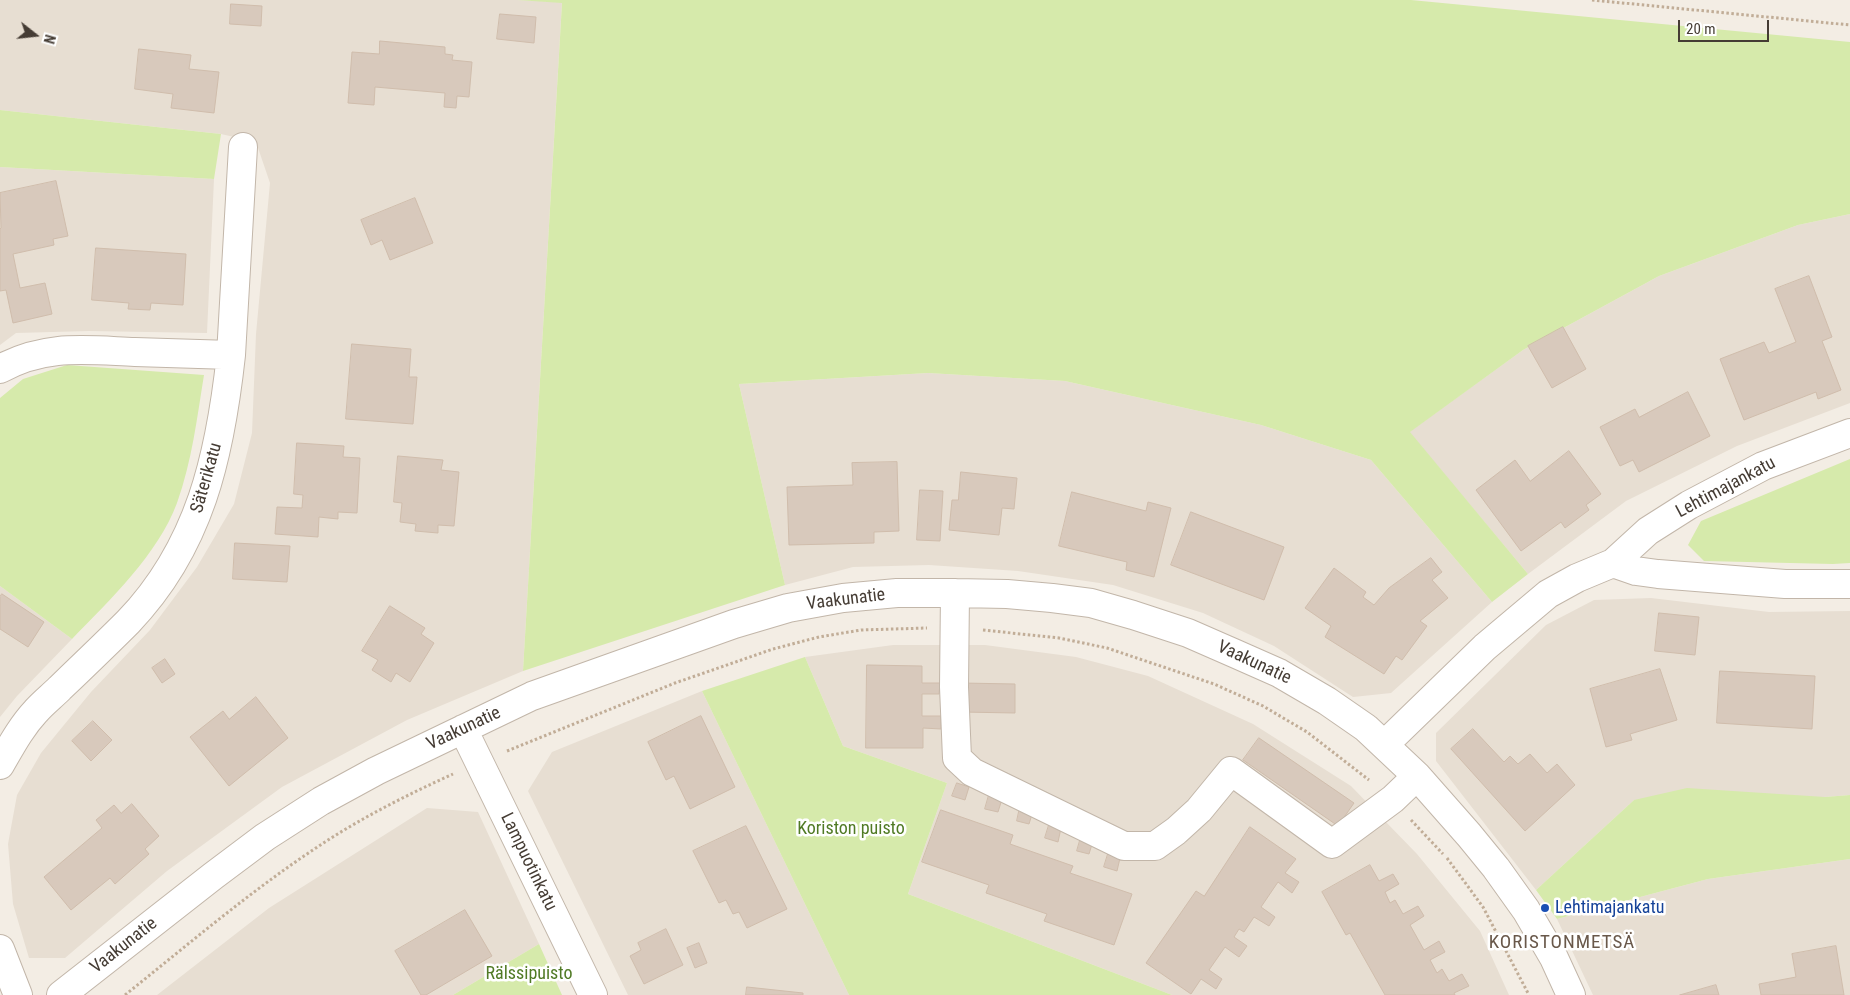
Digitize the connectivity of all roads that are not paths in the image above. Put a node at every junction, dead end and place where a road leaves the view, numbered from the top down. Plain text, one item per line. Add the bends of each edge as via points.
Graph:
1 (243, 147) dead end
2 (230, 355) junction
3 (0, 369) edge
4 (1850, 433) edge
5 (1613, 562) junction
6 (1850, 584) edge
7 (955, 592) junction
8 (463, 729) junction
9 (1384, 745) junction
10 (0, 765) edge
11 (1417, 776) junction
12 (0, 949) edge
13 (18, 995) edge
14 (61, 995) edge
15 (593, 995) edge
16 (1571, 995) edge

1 - 2 street, Säterikatu
2 - 3 street via 72,350 44,352 18,359
2 - 10 street, Säterikatu via 226,402 206,489 187,538 163,581 129,621 36,711
4 - 5 street, Lehtimajankatu via 1763,466 1689,505 1648,531
5 - 6 street via 1636,571 1658,574 1785,584
5 - 9 street, Lehtimajankatu via 1577,578 1535,604 1485,647
7 - 8 street, Vaakunatie via 843,598 788,608 532,696
7 - 9 street, Vaakunatie via 1091,603 1188,633 1279,673 1358,722
7 - 11 street via 957,758 972,772 1124,846 1154,846 1176,831 1199,810 1231,771 1332,844
8 - 14 street, Vaakunatie via 376,771 265,837
8 - 15 street, Lampuotinkatu
9 - 11 street, Vaakunatie
11 - 16 street, Vaakunatie via 1474,841 1517,898 1554,958
12 - 13 street

